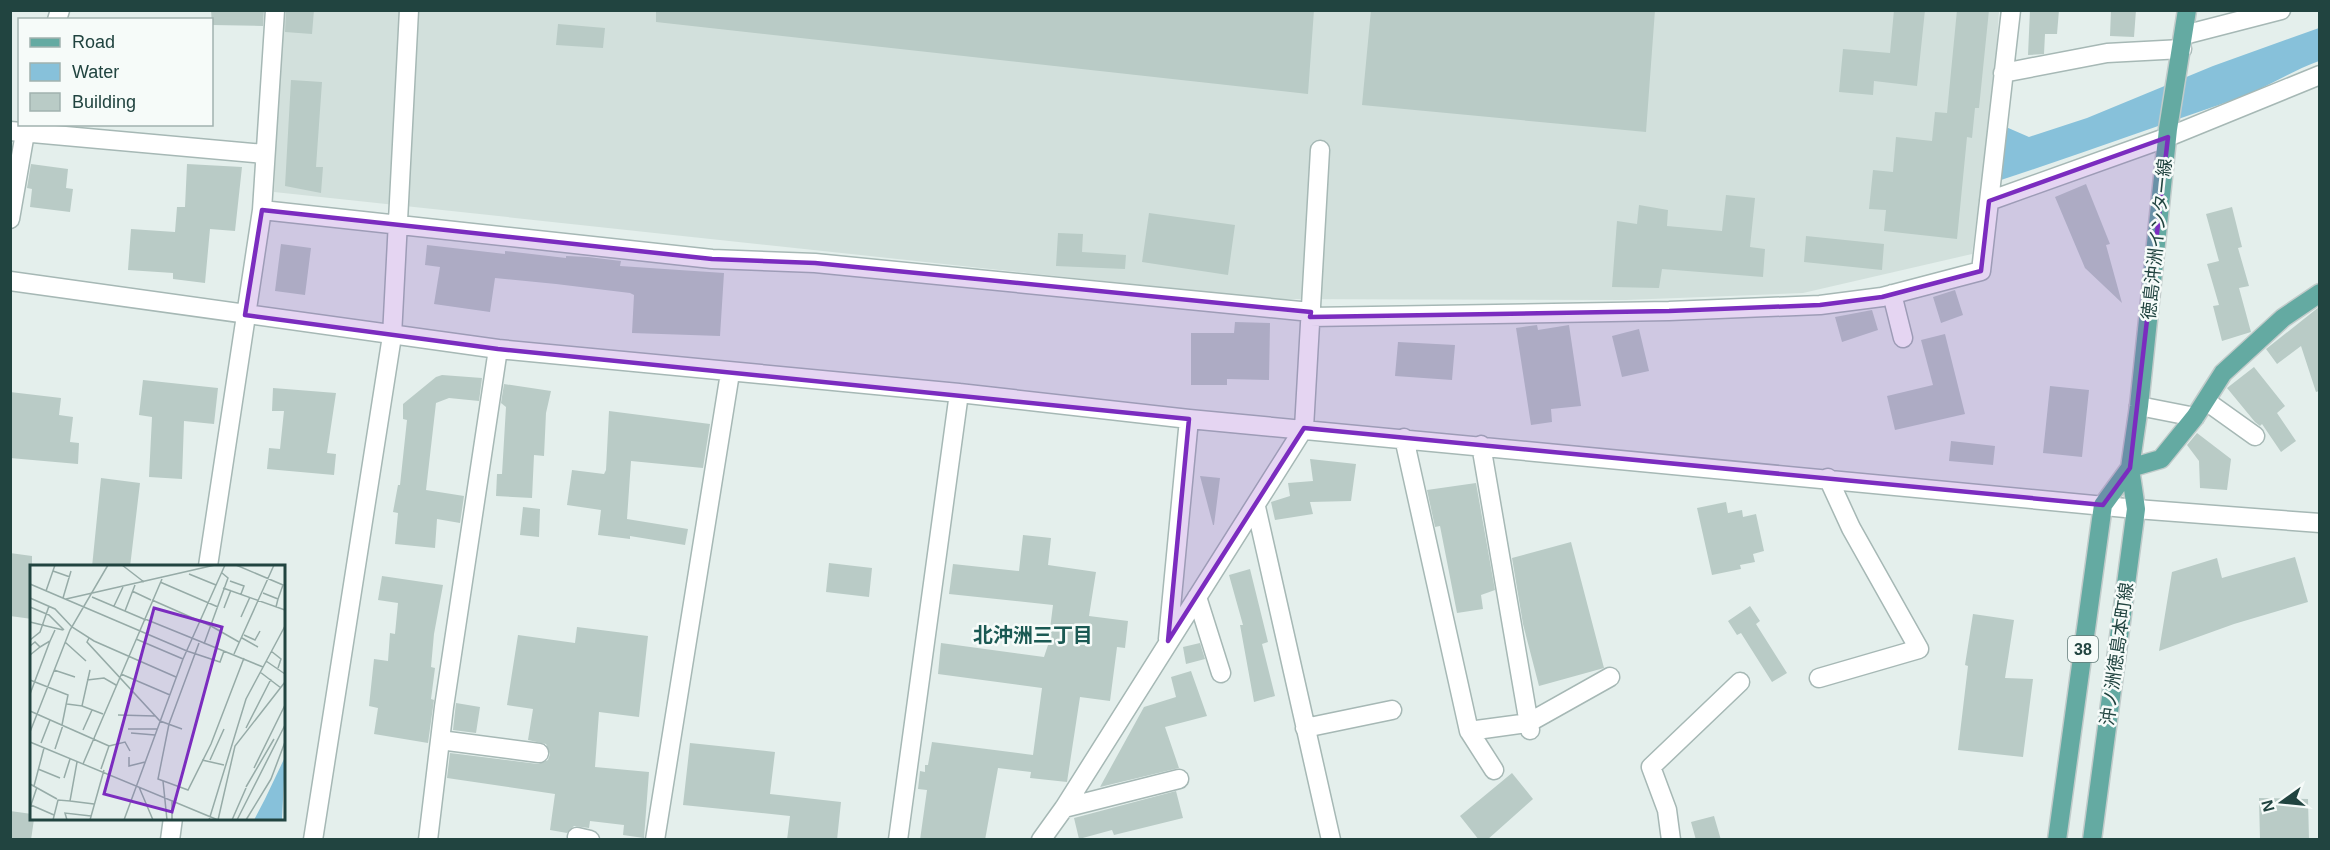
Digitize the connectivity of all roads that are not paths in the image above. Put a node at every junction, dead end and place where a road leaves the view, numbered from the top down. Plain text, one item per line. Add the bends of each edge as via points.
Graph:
1 (274, 10) edge
2 (409, 10) edge
3 (2011, 10) edge
4 (2187, 10) edge
5 (2281, 10) edge
6 (2181, 50) junction
7 (2003, 73) junction
8 (2319, 75) edge
9 (24, 130) edge
10 (2168, 133) junction
11 (1320, 150) dead end
12 (264, 154) junction
13 (1989, 201) junction
14 (262, 210) junction
15 (10, 219) edge
16 (399, 225) junction
17 (10, 280) edge
18 (2319, 293) edge
19 (1893, 294) junction
20 (1311, 314) junction
21 (245, 315) junction
22 (392, 336) junction
23 (1903, 338) dead end
24 (498, 349) junction
25 (730, 373) junction
26 (960, 393) junction
27 (2206, 401) junction
28 (2139, 406) junction
29 (2195, 417) junction
30 (1189, 419) junction
31 (1304, 428) junction
32 (2256, 436) dead end
33 (1404, 438) junction
34 (1481, 445) junction
35 (2130, 468) junction
36 (1828, 478) junction
37 (2103, 505) junction
38 (1256, 507) junction
39 (2136, 509) junction
40 (2319, 523) edge
41 (209, 565) edge
42 (1197, 597) junction
43 (1168, 641) junction
44 (1221, 673) dead end
45 (1610, 677) dead end
46 (1819, 678) dead end
47 (1740, 682) dead end
48 (1392, 710) dead end
49 (1529, 727) junction
50 (1305, 729) junction
51 (1469, 731) junction
52 (440, 740) junction
53 (539, 753) dead end
54 (1494, 770) dead end
55 (1179, 779) dead end
56 (1064, 808) junction
57 (173, 820) edge
58 (170, 840) edge
59 (313, 840) edge
60 (428, 840) edge
61 (655, 840) edge
62 (898, 840) edge
63 (1041, 840) edge
64 (1331, 840) edge
65 (1671, 840) edge
66 (2057, 840) edge
67 (2092, 840) edge

1 - 12 street
2 - 16 street
3 - 7 street
4 - 6 main road, 徳島沖洲インター線
5 - 6 street
6 - 7 street via 2108,53
6 - 10 main road, 徳島沖洲インター線
7 - 13 street
8 - 10 street
9 - 12 street
9 - 15 street
10 - 13 street
10 - 28 main road, 徳島沖洲インター線
11 - 20 street
12 - 14 street
13 - 19 street via 1981,271
14 - 16 street
14 - 21 street
16 - 20 street via 712,259 815,263
16 - 22 street
17 - 21 street
18 - 27 main road via 2283,318 2223,373
19 - 20 street via 1820,305 1751,308
19 - 23 street
20 - 31 street
21 - 22 street
21 - 41 street
22 - 24 street
22 - 59 street
24 - 25 street
24 - 52 street
25 - 26 street
25 - 61 street
26 - 30 street
26 - 62 street
27 - 29 main road
27 - 32 street
28 - 29 street
28 - 35 main road, 徳島沖洲インター線
29 - 35 main road via 2161,459
30 - 31 street
30 - 43 street
31 - 33 street
31 - 38 street
33 - 34 street
33 - 51 street
34 - 36 street
34 - 49 street
35 - 37 main road, 沖ノ洲徳島本町線 / 38
35 - 39 main road, 沖ノ洲徳島本町線 / 38
36 - 37 street
36 - 46 street via 1851,528 1919,649
37 - 39 street
37 - 66 main road, 沖ノ洲徳島本町線 / 38
38 - 42 street
38 - 50 street
39 - 40 street
39 - 67 main road, 沖ノ洲徳島本町線 / 38
42 - 43 street
42 - 44 street
43 - 56 street
45 - 49 street
47 - 65 street via 1651,767 1667,810
48 - 50 street
49 - 51 street
50 - 64 street
51 - 54 street
52 - 53 street
52 - 60 street
55 - 56 street
56 - 63 street
57 - 58 street

